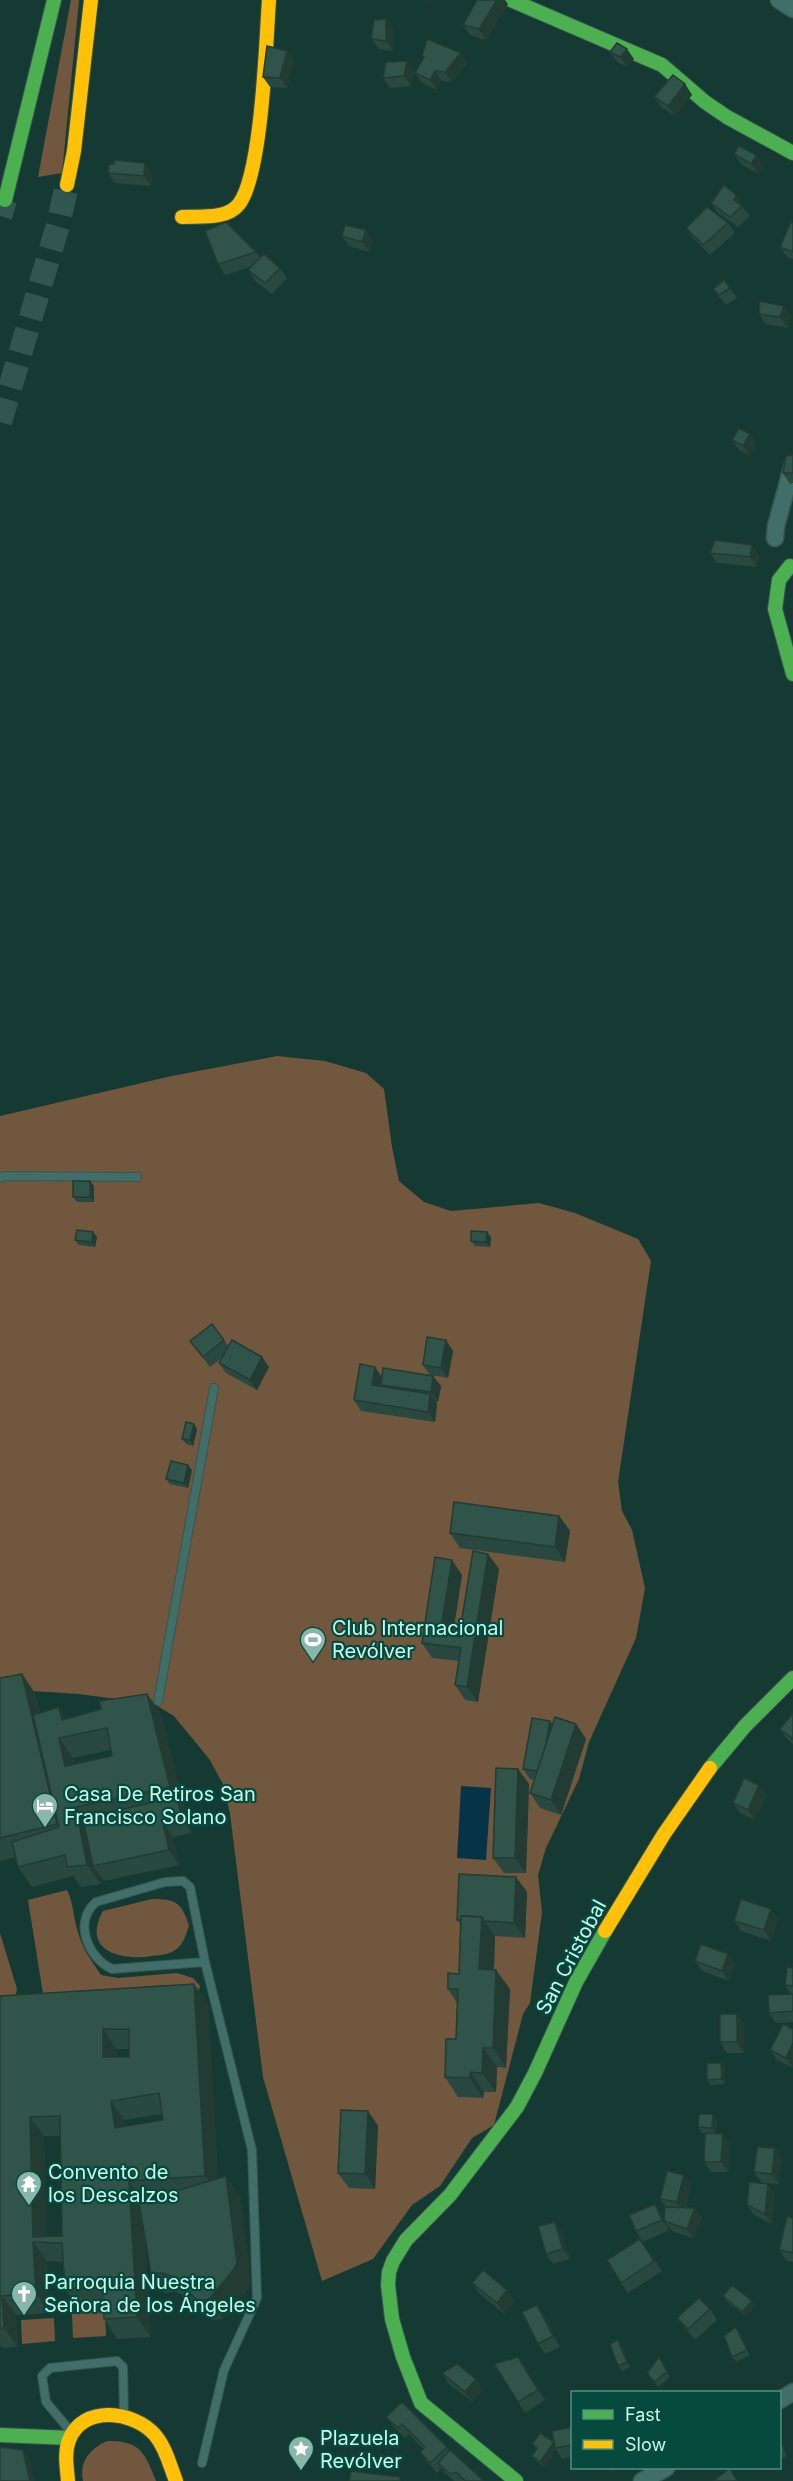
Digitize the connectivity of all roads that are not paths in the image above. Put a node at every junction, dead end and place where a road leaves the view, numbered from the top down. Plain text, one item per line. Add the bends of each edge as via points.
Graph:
1 (54, 0) edge
2 (91, 0) edge
3 (269, 0) edge
4 (511, 0) edge
5 (779, 0) edge
6 (793, 9) edge
7 (793, 153) edge
8 (67, 185) tunnel mouth
9 (5, 200) dead end
10 (182, 217) dead end
11 (793, 464) edge
12 (776, 538) dead end
13 (791, 566) edge
14 (793, 674) edge
15 (137, 1177) dead end
16 (0, 1178) edge
17 (214, 1388) dead end
18 (793, 1678) edge
19 (158, 1701) dead end
20 (205, 1962) junction
21 (124, 2416) junction
22 (0, 2435) edge
23 (71, 2436) junction
24 (202, 2463) dead end
25 (664, 2469) edge
26 (68, 2481) edge
27 (176, 2481) edge
28 (516, 2481) edge
29 (642, 2481) edge

1 - 9 street
2 - 8 street
3 - 10 street via 256,138 243,195 238,205 222,214
4 - 7 street via 662,65 727,117
5 - 6 street
11 - 12 street
13 - 14 street via 779,580 775,609
15 - 16 lane
17 - 19 lane
18 - 28 street, San Cristobal via 765,1702 708,1770 655,1848 577,1981 522,2100 490,2146 393,2259 388,2274 392,2315 412,2386 421,2403
20 - 20 lane via 190,1887 183,1881 165,1882 96,1902 89,1908 85,1932 91,1953 101,1964 112,1969
20 - 24 lane via 252,2150 257,2298 224,2370
21 - 23 street via 104,2414 85,2422
21 - 23 lane via 121,2363 50,2367 42,2376 46,2402
21 - 27 street via 154,2433 164,2447
22 - 23 street
23 - 26 street via 66,2451
25 - 29 street

